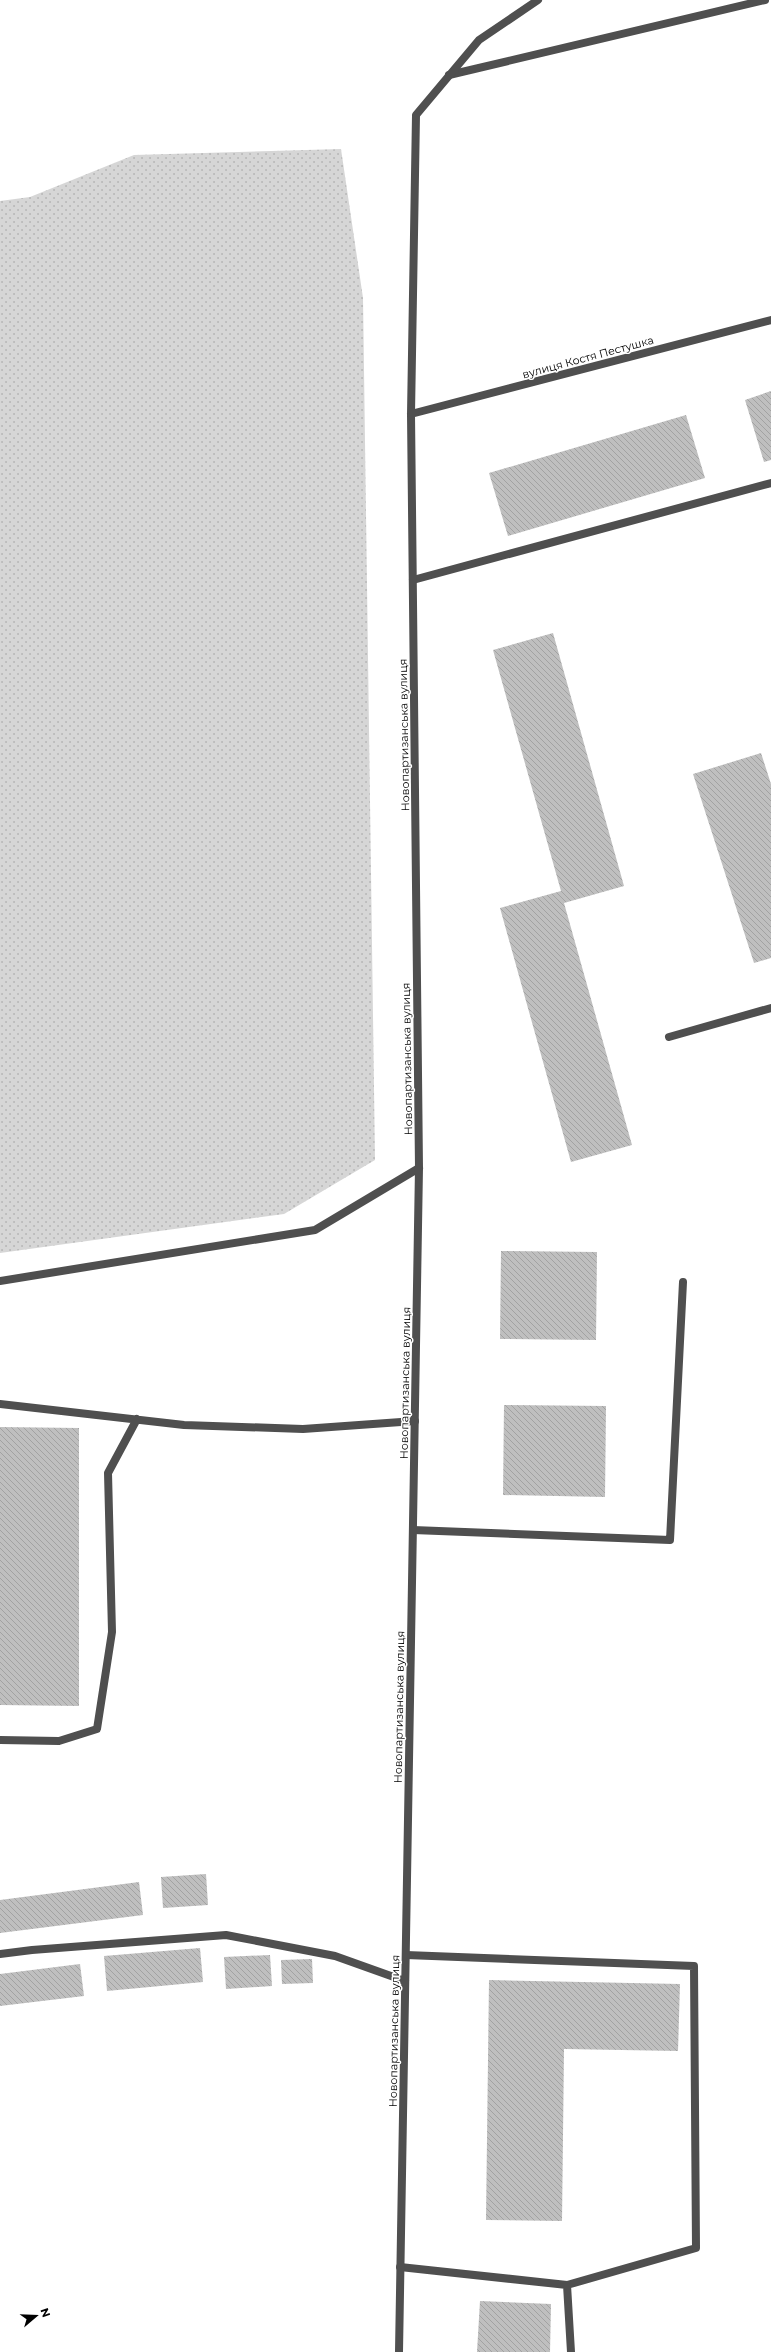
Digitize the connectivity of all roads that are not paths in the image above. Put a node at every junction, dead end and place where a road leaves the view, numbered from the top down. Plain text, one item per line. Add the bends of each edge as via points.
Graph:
1 (538, 0) edge
2 (765, 0) edge
3 (449, 75) junction
4 (771, 320) edge
5 (411, 414) junction
6 (771, 482) edge
7 (413, 580) junction
8 (771, 1008) edge
9 (669, 1037) dead end
10 (419, 1168) junction
11 (0, 1281) edge
12 (683, 1282) dead end
13 (0, 1404) edge
14 (137, 1420) junction
15 (415, 1421) junction
16 (413, 1530) junction
17 (0, 1740) edge
18 (0, 1954) edge
19 (406, 1955) junction
20 (405, 1981) junction
21 (400, 2267) junction
22 (567, 2285) junction
23 (399, 2352) edge
24 (571, 2352) edge

1 - 3 street, Новопартизанська вулиця via 479,40
2 - 3 street
3 - 5 street, Новопартизанська вулиця via 416,115
4 - 5 street, вулиця Костя Пестушка
5 - 7 street, Новопартизанська вулиця
6 - 7 street
7 - 10 street, Новопартизанська вулиця
8 - 9 street
10 - 11 street via 316,1230
10 - 15 street, Новопартизанська вулиця
12 - 16 street via 670,1540
13 - 14 street
14 - 15 street via 184,1425 303,1429
14 - 17 street via 108,1473 112,1632 97,1728 59,1741
15 - 16 street, Новопартизанська вулиця
16 - 19 street, Новопартизанська вулиця
18 - 20 street via 226,1935 335,1956
19 - 20 street, Новопартизанська вулиця
19 - 22 street via 694,1966 696,2248
20 - 21 street, Новопартизанська вулиця
21 - 22 street
21 - 23 street, Новопартизанська вулиця
22 - 24 street

